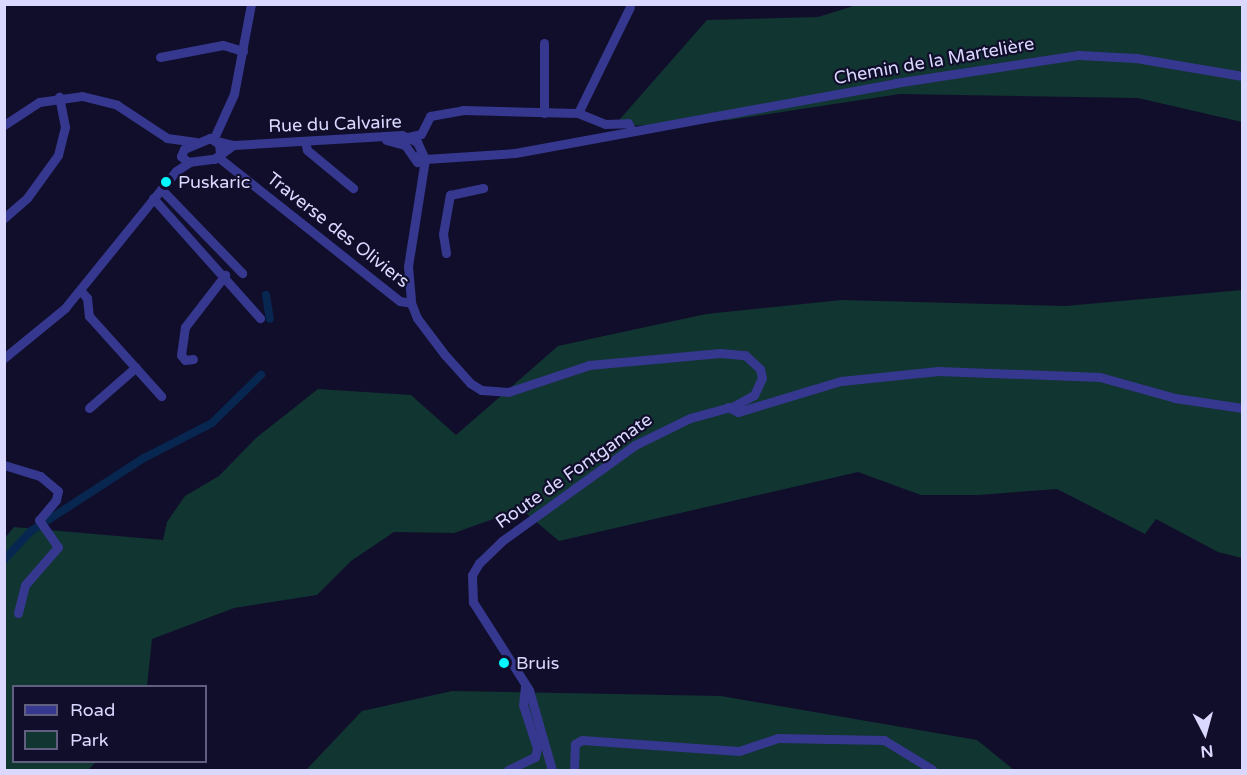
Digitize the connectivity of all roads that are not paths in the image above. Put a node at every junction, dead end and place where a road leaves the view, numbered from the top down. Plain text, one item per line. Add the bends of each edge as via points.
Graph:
1 (251, 4) edge
2 (630, 7) dead end
3 (544, 43) dead end
4 (243, 51) junction
5 (160, 57) dead end
6 (1242, 76) edge
7 (59, 97) junction
8 (544, 113) junction
9 (578, 113) junction
10 (4, 125) edge
11 (632, 130) junction
12 (408, 137) junction
13 (378, 138) junction
14 (215, 140) junction
15 (176, 141) junction
16 (196, 142) junction
17 (305, 142) junction
18 (233, 145) junction
19 (182, 155) junction
20 (219, 155) junction
21 (420, 158) junction
22 (190, 162) junction
23 (176, 171) junction
24 (353, 188) dead end
25 (161, 189) junction
26 (483, 189) dead end
27 (153, 198) junction
28 (4, 218) edge
29 (446, 253) dead end
30 (242, 273) dead end
31 (225, 275) junction
32 (80, 290) junction
33 (411, 303) junction
34 (260, 318) dead end
35 (4, 358) edge
36 (193, 359) dead end
37 (136, 367) junction
38 (760, 387) junction
39 (161, 396) dead end
40 (774, 402) junction
41 (728, 407) junction
42 (90, 408) dead end
43 (1242, 408) edge
44 (4, 465) edge
45 (18, 613) dead end
46 (525, 683) junction
47 (508, 771) edge
48 (552, 771) edge
49 (574, 771) edge
50 (933, 771) edge

1 - 4 street
2 - 9 street
3 - 8 street
4 - 5 street via 223,45
4 - 14 street via 234,94
6 - 11 street, Chemin de la Martelière via 1136,58 1079,55
7 - 10 street via 27,107
7 - 15 street via 81,96 117,105
7 - 28 street via 65,127 58,155 27,198
8 - 9 street
8 - 12 street via 438,112 430,116 421,134
9 - 11 street via 604,124 628,123
11 - 21 street, Chemin de la Martelière via 515,153
12 - 13 street, Rue du Calvaire
12 - 21 street, Rue du Calvaire via 420,146
13 - 17 street, Rue du Calvaire
13 - 21 street via 398,142
14 - 16 street
14 - 18 street, Rue du Calvaire
14 - 20 street
15 - 16 street
15 - 19 street
16 - 19 street
17 - 18 street, Rue du Calvaire
17 - 24 street via 307,150
18 - 20 street, Rue du Calvaire
19 - 22 street
19 - 23 street
20 - 22 street
20 - 33 street, Traverse des Oliviers via 400,301
21 - 33 street via 408,266
22 - 23 street
23 - 25 street
25 - 27 street
25 - 30 street
26 - 29 street via 450,195 443,234
27 - 31 street
27 - 32 street
31 - 34 street
31 - 36 street via 185,327 181,355 185,360
32 - 35 street via 52,320
32 - 37 street via 87,298 89,316
33 - 38 street via 417,318 445,355 481,390 508,392 589,365 720,352 745,355 754,361 760,369
37 - 39 street
37 - 42 street
38 - 40 street
38 - 41 street, Route de Fontgamate via 746,401
40 - 41 street via 738,412
40 - 43 street via 841,381 938,371 1100,377 1175,398
41 - 46 street, Route de Fontgamate via 690,418 635,445 502,540 479,563 472,575 473,602
44 - 45 street via 40,476 56,488 56,500 42,525 58,547 25,585
46 - 47 street via 523,705 537,748 535,757
46 - 48 street, Route de Fontgamate
49 - 50 street via 575,744 582,740 739,751 778,738 884,740

